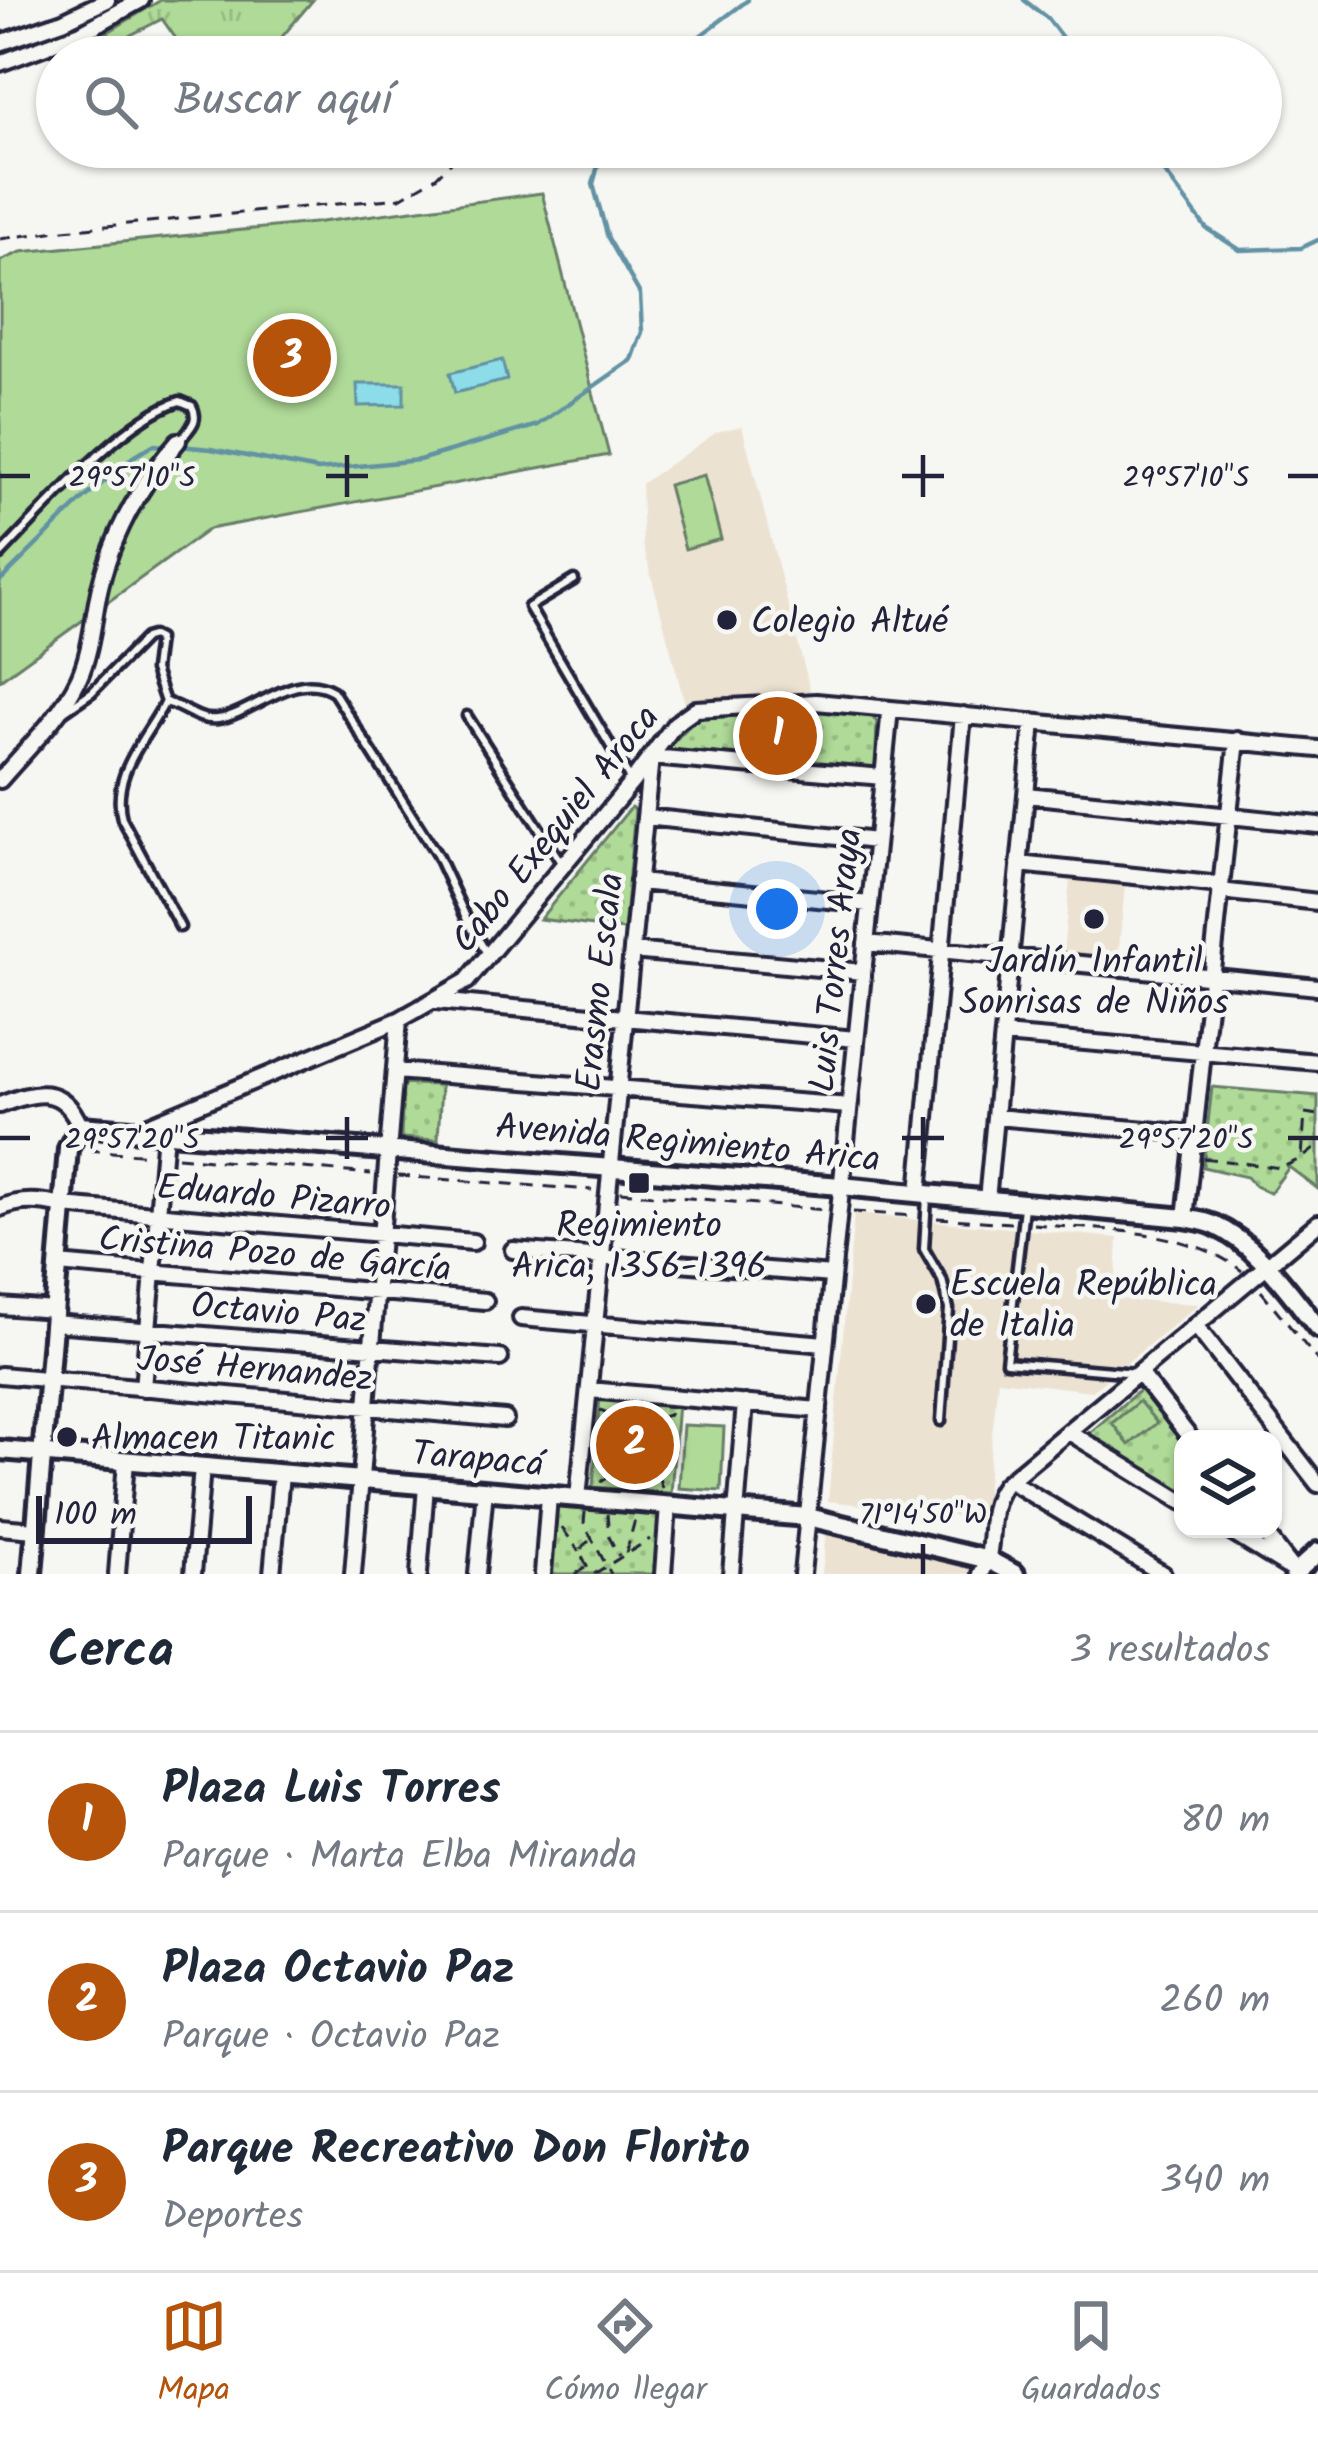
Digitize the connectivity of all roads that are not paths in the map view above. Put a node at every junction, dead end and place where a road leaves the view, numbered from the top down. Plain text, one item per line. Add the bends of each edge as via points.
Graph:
1 (107, 0) edge
2 (141, 0) edge
3 (73, 36) edge
4 (0, 43) edge
5 (36, 50) edge
6 (0, 63) edge
7 (174, 446) joint
8 (0, 555) edge
9 (574, 580) dead end
10 (165, 702) junction
11 (890, 709) junction
12 (57, 716) junction
13 (467, 716) dead end
14 (963, 716) junction
15 (1033, 722) junction
16 (1237, 740) junction
17 (1318, 749) edge
18 (650, 758) junction
19 (883, 778) junction
20 (0, 780) edge
21 (632, 782) junction
22 (1026, 795) junction
23 (1229, 815) junction
24 (645, 817) junction
25 (1318, 825) edge
26 (877, 841) junction
27 (562, 864) junction
28 (1019, 864) junction
29 (638, 882) junction
30 (1221, 888) junction
31 (1318, 902) edge
32 (870, 904) junction
33 (180, 927) dead end
34 (866, 943) junction
35 (941, 950) junction
36 (632, 951) junction
37 (488, 956) junction
38 (1010, 957) junction
39 (863, 972) junction
40 (1211, 976) junction
41 (1318, 987) edge
42 (436, 1001) junction
43 (625, 1018) junction
44 (399, 1020) junction
45 (1003, 1035) junction
46 (856, 1039) junction
47 (1203, 1051) junction
48 (1318, 1062) edge
49 (395, 1071) junction
50 (618, 1088) junction
51 (0, 1105) edge
52 (849, 1106) junction
53 (995, 1117) junction
54 (80, 1126) junction
55 (136, 1130) junction
56 (165, 1132) junction
57 (1194, 1134) junction
58 (388, 1150) junction
59 (610, 1168) junction
60 (842, 1186) junction
61 (923, 1193) junction
62 (987, 1200) junction
63 (1024, 1203) junction
64 (63, 1206) junction
65 (0, 1208) edge
66 (158, 1214) junction
67 (1185, 1218) junction
68 (1318, 1223) edge
69 (381, 1234) junction
70 (473, 1242) dead end
71 (513, 1250) dead end
72 (602, 1257) junction
73 (58, 1264) junction
74 (1268, 1266) junction
75 (153, 1272) junction
76 (832, 1275) junction
77 (376, 1292) junction
78 (485, 1301) dead end
79 (0, 1306) edge
80 (54, 1317) junction
81 (520, 1318) dead end
82 (595, 1324) junction
83 (1196, 1325) junction
84 (1318, 1328) edge
85 (148, 1330) junction
86 (825, 1344) junction
87 (372, 1348) junction
88 (500, 1358) dead end
89 (1138, 1373) junction
90 (0, 1375) edge
91 (48, 1379) junction
92 (142, 1388) junction
93 (589, 1390) junction
94 (745, 1403) junction
95 (367, 1407) junction
96 (819, 1410) junction
97 (505, 1418) dead end
98 (941, 1421) dead end
99 (1183, 1430) edge
100 (1069, 1432) junction
101 (0, 1450) edge
102 (42, 1454) junction
103 (126, 1461) junction
104 (202, 1467) junction
105 (281, 1474) junction
106 (361, 1480) junction
107 (1010, 1481) junction
108 (1318, 1484) edge
109 (426, 1486) junction
110 (485, 1490) junction
111 (549, 1496) junction
112 (1174, 1496) edge
113 (582, 1498) junction
114 (668, 1506) junction
115 (736, 1511) junction
116 (808, 1517) junction
117 (0, 1527) edge
118 (35, 1530) junction
119 (1245, 1538) edge
120 (1272, 1538) edge
121 (985, 1567) edge
122 (1306, 1567) edge
123 (32, 1574) edge
124 (117, 1574) edge
125 (193, 1574) edge
126 (272, 1574) edge
127 (353, 1574) edge
128 (419, 1574) edge
129 (477, 1574) edge
130 (543, 1574) edge
131 (663, 1574) edge
132 (730, 1574) edge
133 (802, 1574) edge
134 (1015, 1574) edge
135 (1163, 1574) edge

1 - 4 street
2 - 3 street
5 - 6 street
7 - 8 lane via 193,425 189,403 141,421
7 - 12 street via 116,538 86,660
9 - 21 lane via 529,607
10 - 12 lane via 154,670 159,643 148,636
10 - 33 lane via 124,772 119,800
10 - 37 lane via 210,719 302,684 333,691 437,855
11 - 14 street, Cabo Exequiel Aroca
11 - 18 street, Cabo Exequiel Aroca via 816,702 703,707 681,717
11 - 19 street, Luis Torres Araya
12 - 20 street
13 - 27 lane
14 - 15 street, Cabo Exequiel Aroca
14 - 35 street
15 - 16 street, Cabo Exequiel Aroca
15 - 22 street
16 - 17 street, Cabo Exequiel Aroca
16 - 23 street
18 - 19 street
18 - 21 street, Cabo Exequiel Aroca
18 - 24 street, Erasmo Escala
19 - 26 street, Luis Torres Araya
21 - 27 street, Cabo Exequiel Aroca
22 - 23 street
22 - 28 street
23 - 25 street
23 - 30 street
24 - 26 street
24 - 29 street, Erasmo Escala
26 - 32 street, Luis Torres Araya
27 - 37 street, Cabo Exequiel Aroca
28 - 30 street
28 - 38 street
29 - 32 street
29 - 36 street, Erasmo Escala
30 - 31 street
30 - 40 street
32 - 34 street, Luis Torres Araya
34 - 35 street
34 - 39 street, Luis Torres Araya
35 - 38 street
35 - 61 street
36 - 39 street
36 - 43 street, Erasmo Escala
37 - 42 street, Cabo Exequiel Aroca
38 - 40 street
38 - 45 street
39 - 46 street, Luis Torres Araya
40 - 41 street
40 - 47 street
42 - 43 street
42 - 44 street, Cabo Exequiel Aroca
43 - 46 street
43 - 50 street, Erasmo Escala
44 - 49 street
44 - 55 street, Cabo Exequiel Aroca
45 - 47 street
45 - 53 street
46 - 52 street, Luis Torres Araya
47 - 48 street
47 - 57 street
49 - 50 street
49 - 58 street
50 - 52 street
50 - 59 street, Erasmo Escala
51 - 54 street via 46,1094 69,1106
52 - 60 street, Luis Torres Araya
53 - 57 street
53 - 62 street
54 - 55 street, Avenida Regimiento Arica
54 - 64 street via 68,1149
55 - 56 street, Avenida Regimiento Arica
56 - 58 street, Avenida Regimiento Arica
56 - 66 street
57 - 67 street
58 - 59 street, Avenida Regimiento Arica
58 - 69 street
59 - 60 street, Avenida Regimiento Arica
59 - 72 street, Erasmo Escala
60 - 61 street, Avenida Regimiento Arica
60 - 76 street, Luis Torres Araya
61 - 62 street, Avenida Regimiento Arica
61 - 98 lane via 924,1250 949,1309
62 - 63 street, Avenida Regimiento Arica
63 - 67 street, Avenida Regimiento Arica
63 - 89 lane via 1006,1361
64 - 65 street, Eduardo Pizarro
64 - 66 street, Eduardo Pizarro
64 - 73 street
66 - 69 street, Eduardo Pizarro
66 - 75 street
67 - 74 street, Avenida Regimiento Arica via 1212,1224
68 - 74 street
69 - 70 street, Eduardo Pizarro
69 - 77 street
71 - 72 street
72 - 76 street
72 - 82 street, Erasmo Escala
73 - 75 street, Cristina Pozo de García
73 - 80 street
74 - 83 street
74 - 84 street, Avenida Regimiento Arica
75 - 77 street, Cristina Pozo de García
75 - 85 street
76 - 86 street, Luis Torres Araya
77 - 78 street, Cristina Pozo de García
77 - 87 street
79 - 80 street, Octavio Paz
80 - 85 street, Octavio Paz
80 - 91 street
81 - 82 street
82 - 86 street
82 - 93 street, Erasmo Escala
83 - 89 street
83 - 108 street
85 - 87 street, Octavio Paz
85 - 92 street
86 - 96 street, Luis Torres Araya
87 - 88 street, Octavio Paz
87 - 95 street
89 - 99 street
89 - 100 street
90 - 91 street, José Hernandez
91 - 92 street, José Hernandez
91 - 102 street
92 - 95 street, José Hernandez
93 - 94 street via 671,1406
93 - 113 street, Erasmo Escala
94 - 96 street
94 - 115 street
95 - 97 street, José Hernandez
95 - 106 street
96 - 116 street, Luis Torres Araya
100 - 107 street
100 - 112 street
101 - 102 street, Tarapacá
102 - 103 street, Tarapacá
102 - 118 street
103 - 104 street, Tarapacá
103 - 124 street
104 - 105 street, Tarapacá
104 - 125 street
105 - 106 street, Tarapacá
105 - 126 street
106 - 109 street, Tarapacá
106 - 127 street
107 - 121 street via 992,1507
107 - 135 street
109 - 110 street, Tarapacá
109 - 128 street
110 - 111 street, Tarapacá
110 - 129 street
111 - 113 street, Tarapacá
111 - 130 street
113 - 114 street, Tarapacá
114 - 115 street, Tarapacá
114 - 131 street
115 - 116 street, Tarapacá
115 - 132 street
116 - 121 street, Tarapacá
116 - 133 street, Luis Torres Araya
117 - 118 street
118 - 123 street
119 - 122 street
120 - 122 street
121 - 134 street, Tarapacá

